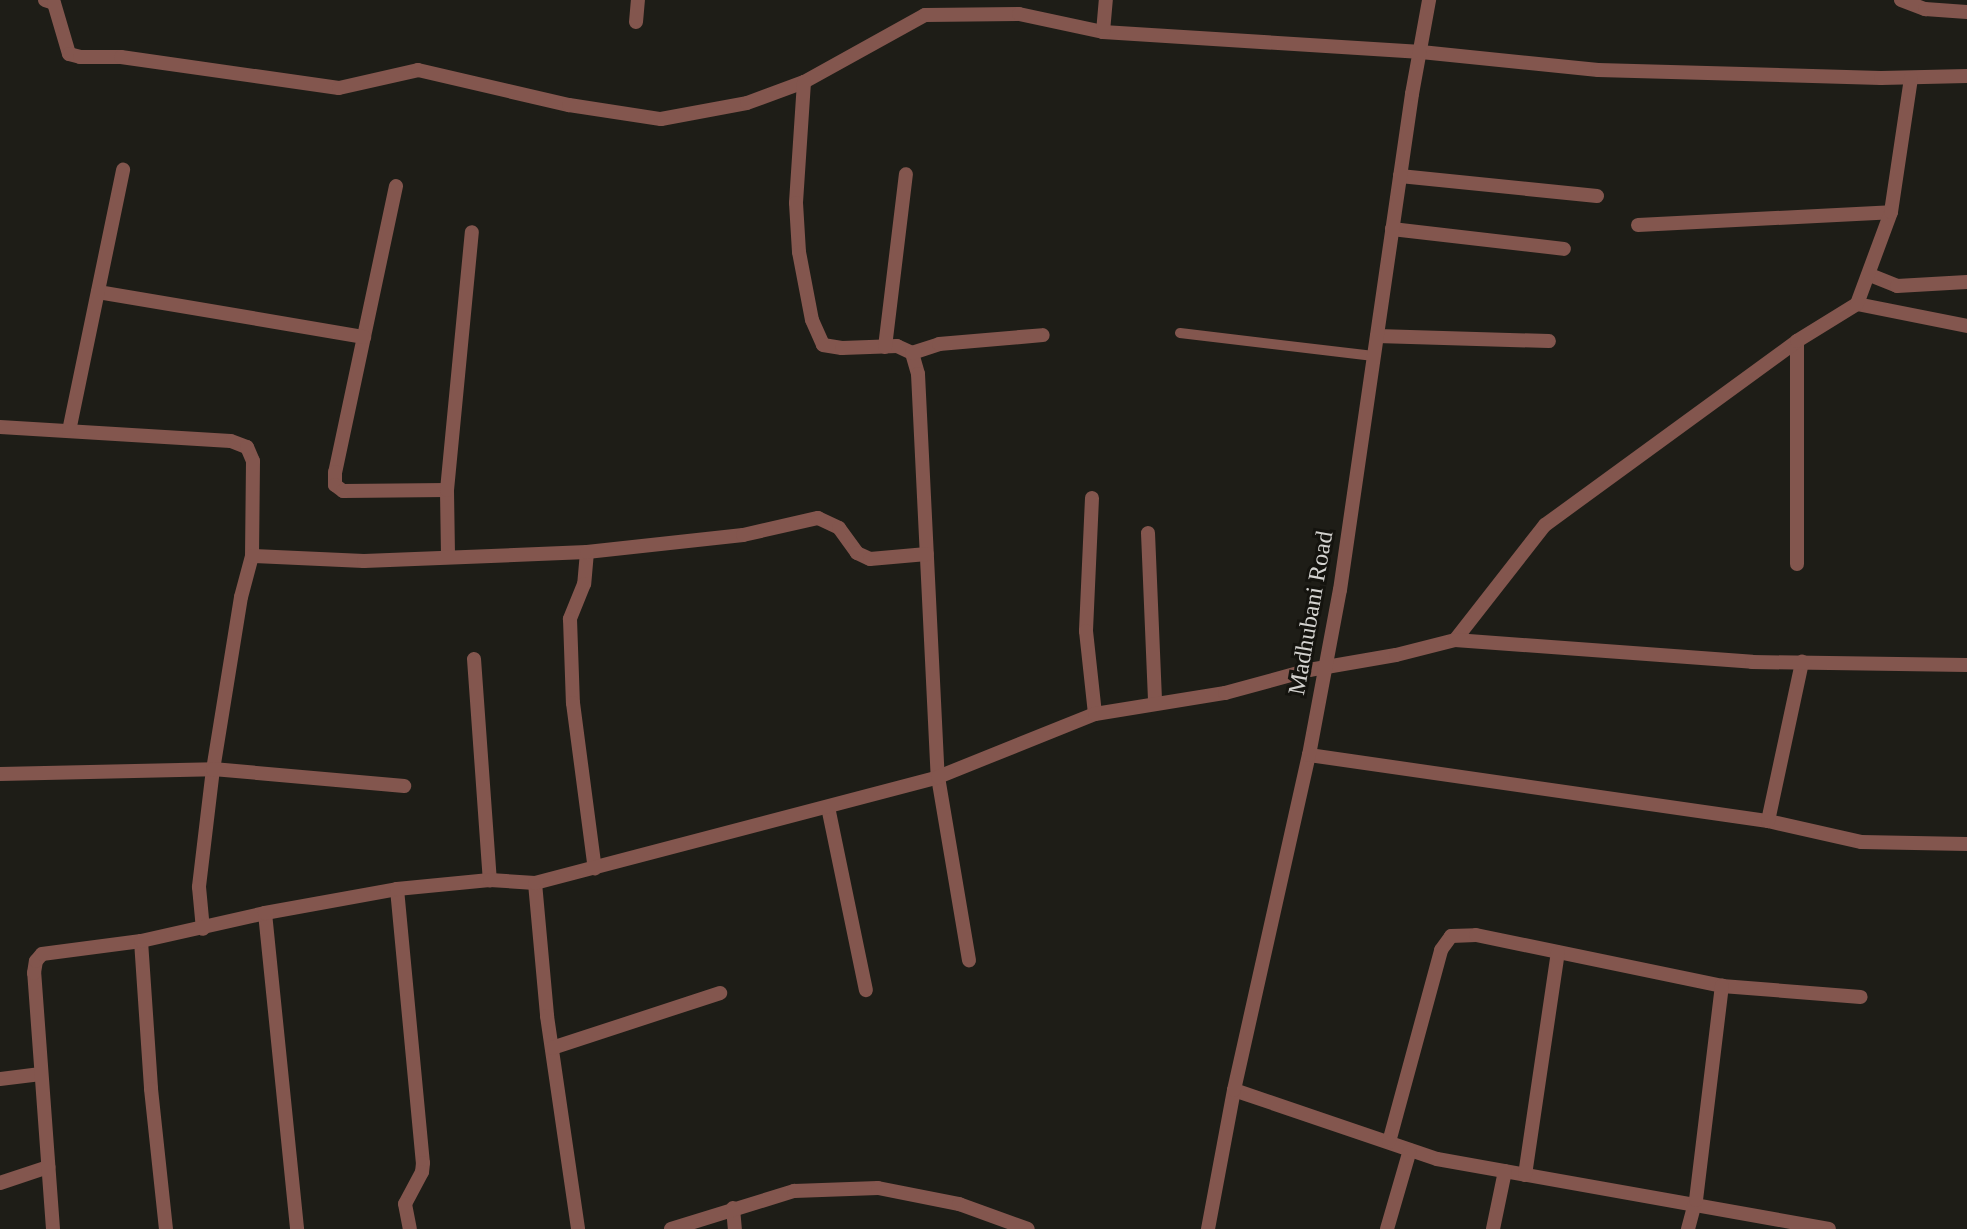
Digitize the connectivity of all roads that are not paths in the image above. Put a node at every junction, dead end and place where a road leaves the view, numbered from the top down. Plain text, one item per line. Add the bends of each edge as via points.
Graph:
1 (45, 0) edge
2 (638, 0) edge
3 (1106, 0) edge
4 (1429, 0) edge
5 (1901, 0) edge
6 (1020, 7) edge
7 (1967, 12) edge
8 (636, 22) dead end
9 (1103, 32) junction
10 (1421, 52) junction
11 (1967, 76) edge
12 (1911, 78) junction
13 (804, 82) junction
14 (123, 170) dead end
15 (906, 174) dead end
16 (1400, 176) junction
17 (396, 186) dead end
18 (1597, 196) dead end
19 (1891, 212) junction
20 (1638, 225) dead end
21 (1392, 229) junction
22 (472, 232) dead end
23 (1564, 249) dead end
24 (1870, 275) junction
25 (1967, 282) edge
26 (99, 292) junction
27 (1857, 304) junction
28 (1967, 326) edge
29 (1180, 333) dead end
30 (1043, 335) dead end
31 (1377, 336) junction
32 (364, 337) junction
33 (1549, 341) dead end
34 (1797, 341) junction
35 (885, 347) junction
36 (912, 353) junction
37 (1374, 356) junction
38 (0, 427) edge
39 (69, 431) junction
40 (447, 490) junction
41 (1092, 498) dead end
42 (1148, 533) dead end
43 (587, 552) junction
44 (448, 555) junction
45 (927, 555) junction
46 (252, 556) junction
47 (1797, 564) dead end
48 (1455, 640) junction
49 (474, 659) dead end
50 (1802, 662) junction
51 (1967, 665) edge
52 (1326, 667) junction
53 (1155, 702) junction
54 (1096, 713) junction
55 (1309, 755) junction
56 (213, 769) junction
57 (0, 774) edge
58 (938, 777) junction
59 (404, 786) dead end
60 (828, 807) junction
61 (1768, 821) junction
62 (1967, 844) edge
63 (595, 869) junction
64 (490, 880) junction
65 (535, 883) junction
66 (397, 889) junction
67 (265, 913) junction
68 (203, 929) junction
69 (141, 941) junction
70 (1558, 952) junction
71 (969, 960) dead end
72 (1722, 986) junction
73 (866, 989) dead end
74 (720, 993) dead end
75 (1861, 997) dead end
76 (552, 1048) junction
77 (39, 1074) junction
78 (0, 1079) edge
79 (1234, 1090) junction
80 (1389, 1142) junction
81 (1410, 1150) junction
82 (48, 1167) junction
83 (1506, 1171) junction
84 (1525, 1175) junction
85 (0, 1183) edge
86 (1694, 1206) junction
87 (733, 1208) junction
88 (1011, 1226) edge
89 (53, 1229) edge
90 (166, 1229) edge
91 (297, 1229) edge
92 (410, 1229) edge
93 (578, 1229) edge
94 (671, 1229) edge
95 (734, 1229) edge
96 (1028, 1229) edge
97 (1208, 1229) edge
98 (1387, 1229) edge
99 (1493, 1229) edge
100 (1688, 1229) edge
101 (1829, 1229) edge

1 - 13 street via 54,3 69,54 121,57 339,88 418,70 569,105 661,119 747,103
2 - 8 street
3 - 9 street
4 - 10 street, Madhubani Road
5 - 7 street via 1925,9
6 - 9 street
6 - 13 street via 925,15
9 - 10 street
10 - 12 street via 1598,70
10 - 16 street, Madhubani Road
11 - 12 street
12 - 19 street
13 - 35 street via 796,203 799,252 812,320 823,345
14 - 26 street
15 - 35 street
16 - 18 street
16 - 21 street, Madhubani Road
17 - 32 street
19 - 20 street
19 - 24 street
21 - 23 street
21 - 31 street, Madhubani Road
22 - 40 street
24 - 25 street via 1897,286
24 - 27 street
26 - 32 street
26 - 39 street
27 - 28 street
27 - 34 street
29 - 37 lane
30 - 36 street via 939,344
31 - 33 street
31 - 37 street, Madhubani Road
32 - 40 street via 335,485 342,491
34 - 47 street
34 - 48 street via 1545,524
35 - 36 street via 897,346
36 - 45 street via 918,374
37 - 52 street, Madhubani Road
38 - 39 street
39 - 46 street via 232,441 247,447 255,480
40 - 44 street
41 - 54 street via 1086,631
42 - 53 street
43 - 44 street
43 - 45 street via 743,535 818,519 839,527 858,553 870,559
43 - 63 street via 583,584 570,619 573,703
44 - 46 street via 364,561
45 - 58 street
46 - 56 street
48 - 50 street
48 - 52 street
49 - 64 street
50 - 51 street
50 - 61 street
52 - 53 street via 1225,693
52 - 55 street, Madhubani Road
53 - 54 street
54 - 58 street
55 - 61 street
55 - 79 street, Madhubani Road
56 - 57 street
56 - 59 street
56 - 68 street via 199,887
58 - 60 street
58 - 71 street
60 - 63 street
60 - 73 street
61 - 62 street via 1861,842
63 - 65 street
64 - 65 street
64 - 66 street
65 - 76 street
66 - 67 street
66 - 92 street via 423,1163 405,1204
67 - 68 street
67 - 91 street
68 - 69 street
69 - 77 street via 42,954 36,961
69 - 90 street
70 - 72 street
70 - 80 street via 1461,934 1445,942
70 - 84 street
72 - 75 street
72 - 86 street
74 - 76 street
76 - 93 street
77 - 78 street
77 - 82 street
79 - 80 street
79 - 97 street, Madhubani Road
80 - 81 street
81 - 83 street
81 - 98 street
82 - 85 street
82 - 89 street
83 - 84 street
83 - 99 street
84 - 86 street
86 - 100 street
86 - 101 street
87 - 88 street via 794,1191 878,1188 959,1204
87 - 94 street
87 - 95 street
88 - 96 street

